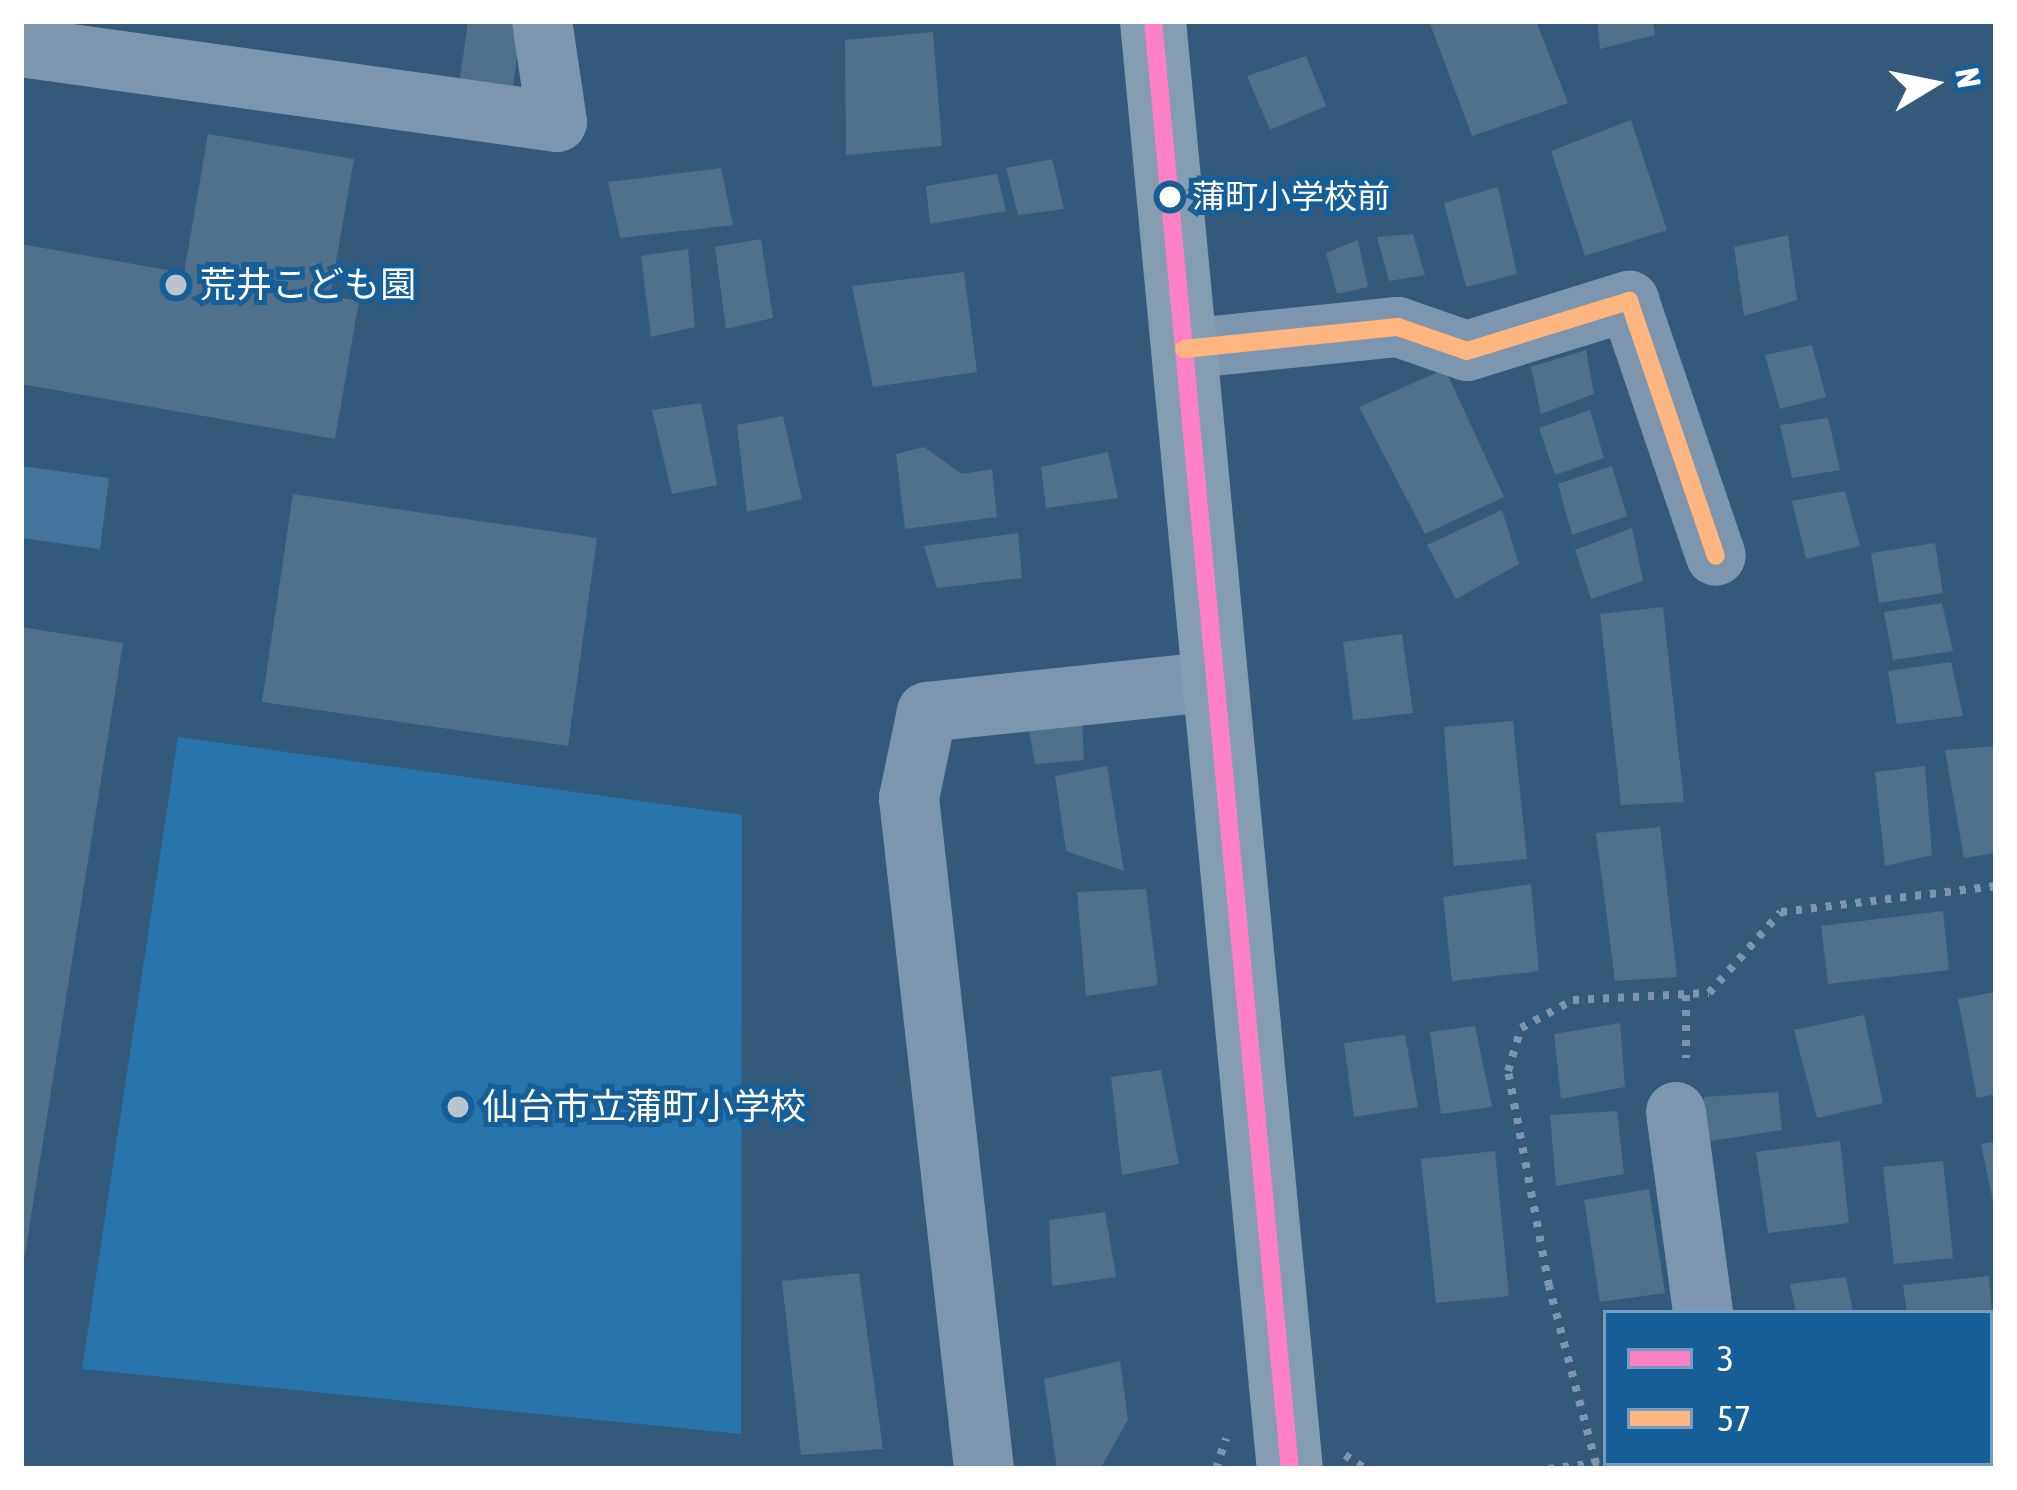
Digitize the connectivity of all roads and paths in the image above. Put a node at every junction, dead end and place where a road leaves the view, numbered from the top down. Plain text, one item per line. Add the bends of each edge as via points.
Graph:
1 (542, 21) edge
2 (1153, 21) edge
3 (166, 44) edge
4 (21, 47) edge
5 (1184, 349) junction
6 (1715, 556) dead end
7 (1215, 681) junction
8 (1676, 1112) dead end
9 (1703, 1310) edge
10 (1603, 1462) edge
11 (984, 1469) edge
12 (1290, 1469) edge
13 (1548, 1469) edge

1 - 3 street via 556,122
2 - 5 main road
3 - 4 street
5 - 6 street via 1398,327 1467,351 1629,301
5 - 7 main road
7 - 11 street via 927,712 909,798
7 - 12 main road
8 - 9 street
10 - 13 path

